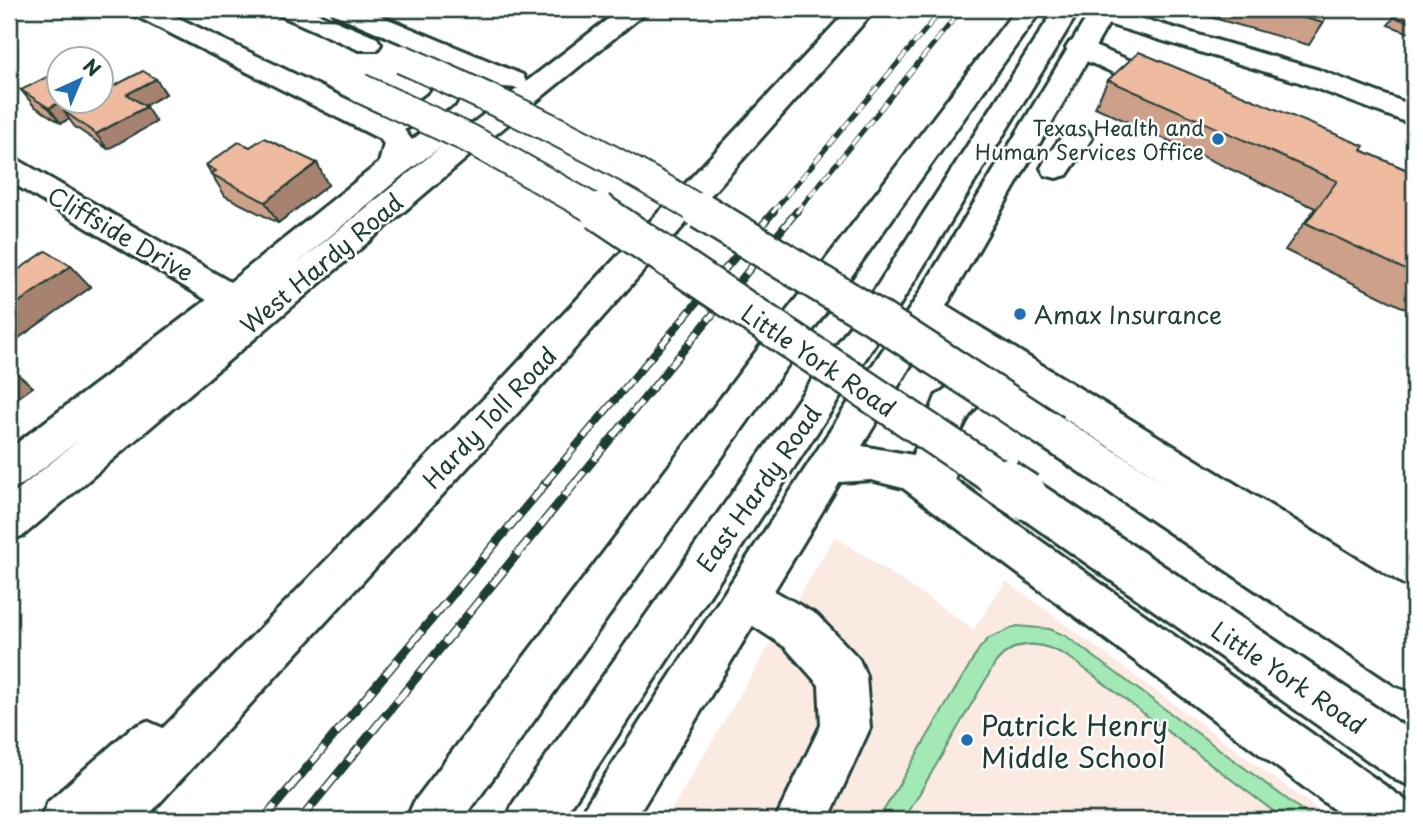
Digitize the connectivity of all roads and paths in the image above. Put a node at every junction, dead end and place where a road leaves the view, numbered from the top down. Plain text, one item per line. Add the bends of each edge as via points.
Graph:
1 (141, 9) edge
2 (194, 9) edge
3 (286, 9) edge
4 (342, 9) edge
5 (607, 9) edge
6 (637, 9) edge
7 (863, 9) edge
8 (1029, 9) edge
9 (1068, 9) edge
10 (1102, 11) edge
11 (1079, 48) junction
12 (439, 51) junction
13 (297, 58) dead end
14 (347, 82) dead end
15 (511, 94) junction
16 (1193, 97) edge
17 (1414, 116) edge
18 (368, 121) junction
19 (1077, 138) dead end
20 (470, 139) junction
21 (393, 167) junction
22 (9, 168) edge
23 (1056, 168) dead end
24 (232, 299) junction
25 (926, 311) junction
26 (875, 317) junction
27 (838, 373) junction
28 (1032, 376) junction
29 (830, 466) junction
30 (9, 472) edge
31 (957, 505) junction
32 (9, 522) edge
33 (381, 532) junction
34 (748, 597) junction
35 (1414, 619) edge
36 (1414, 668) edge
37 (1414, 762) edge
38 (66, 820) edge
39 (109, 820) edge
40 (432, 820) edge
41 (532, 820) edge
42 (606, 820) edge
43 (801, 820) edge
44 (1390, 820) edge

1 - 18 main road
2 - 13 main road
3 - 15 main road, bridge via 402,59
4 - 12 main road
5 - 15 main road
6 - 15 main road, West Hardy Road
7 - 33 main road, Hardy Toll Road
8 - 40 main road
9 - 26 main road, East Hardy Road
10 - 11 main road
10 - 17 main road via 1309,76
11 - 16 main road
11 - 25 main road
12 - 15 main road
12 - 18 main road via 457,75 444,99 402,121
14 - 20 main road, Little York Road, bridge
15 - 20 main road, West Hardy Road
15 - 21 main road
15 - 26 main road, bridge
18 - 21 main road via 390,132 399,143
19 - 23 main road
20 - 27 main road, Little York Road, bridge via 582,200
20 - 32 main road, West Hardy Road
21 - 24 main road
22 - 24 main road, Cliffside Drive
24 - 30 main road
25 - 28 main road
25 - 29 main road
26 - 27 main road, East Hardy Road
26 - 36 main road, bridge
27 - 37 main road, Little York Road, bridge
27 - 41 main road, East Hardy Road
28 - 31 main road via 995,372 950,407 932,453
28 - 35 main road
29 - 31 main road via 871,463 914,473
29 - 34 main road
31 - 44 main road
33 - 38 main road
33 - 39 main road, Hardy Toll Road
34 - 42 main road
34 - 43 main road via 801,631 842,676 846,728

